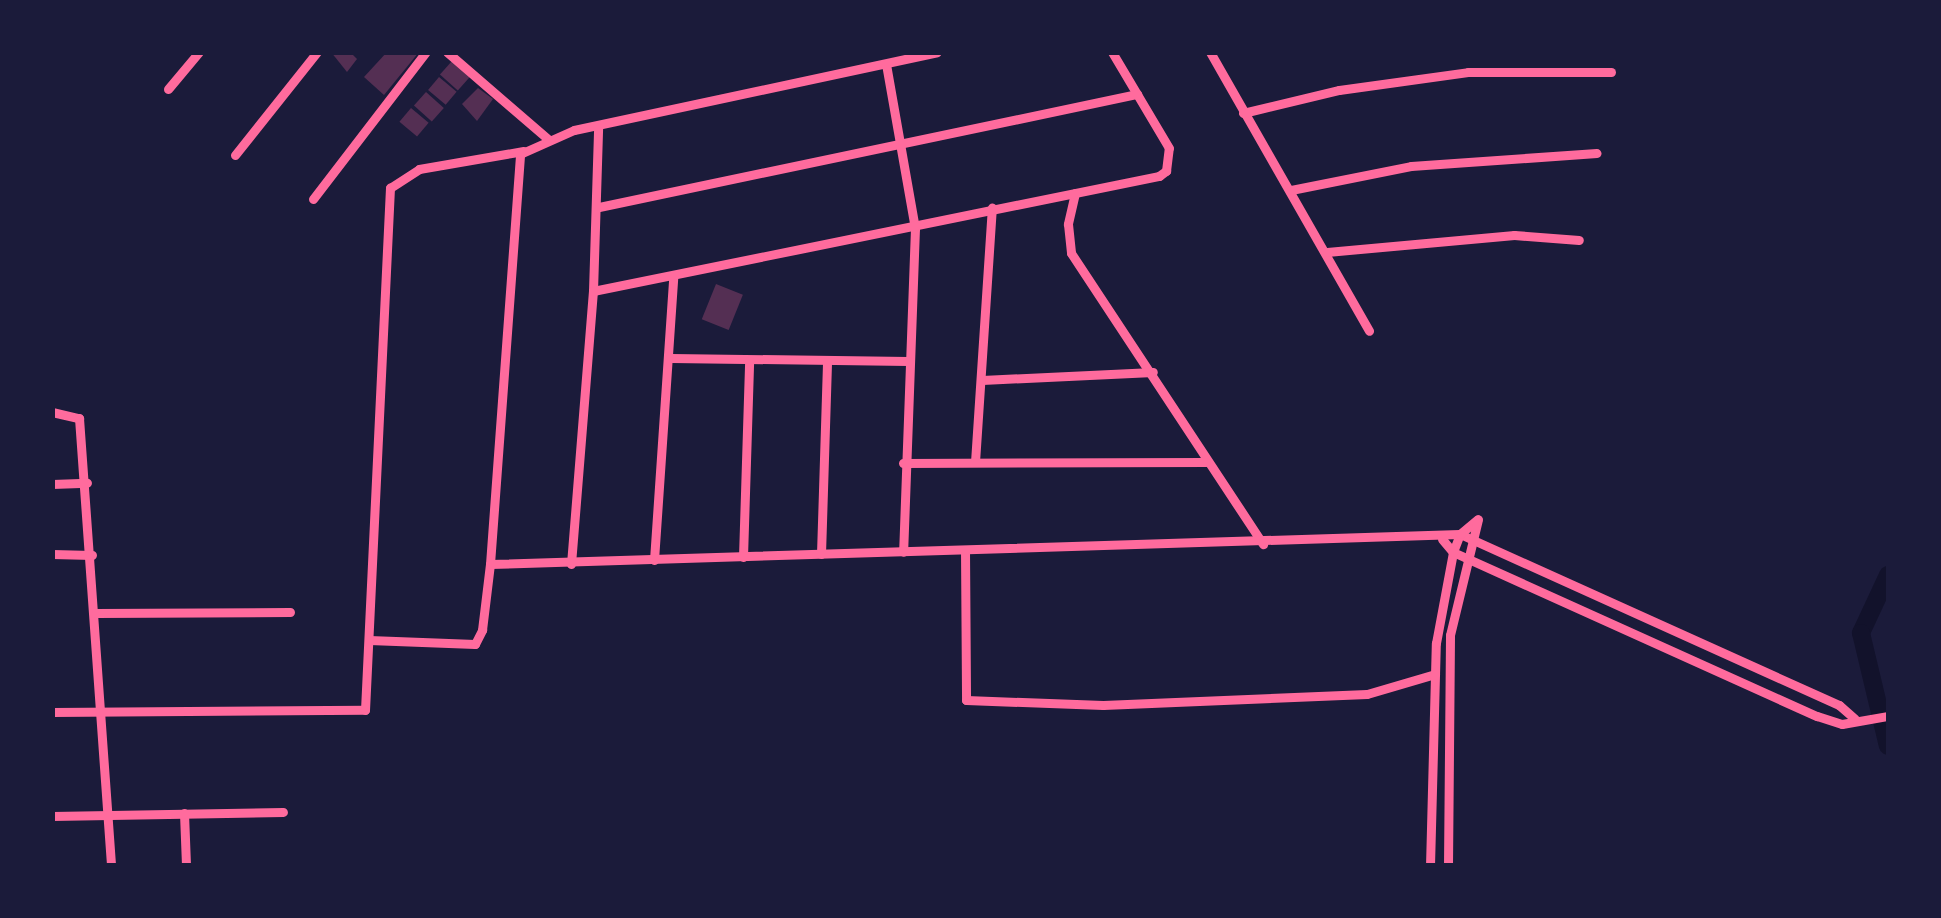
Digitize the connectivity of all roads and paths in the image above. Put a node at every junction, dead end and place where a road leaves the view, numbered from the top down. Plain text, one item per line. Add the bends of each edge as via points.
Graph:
1 (199, 52) edge
2 (317, 52) edge
3 (426, 52) edge
4 (937, 52) edge
5 (1112, 52) edge
6 (1210, 52) edge
7 (450, 53) edge
8 (886, 64) junction
9 (1611, 72) dead end
10 (168, 89) dead end
11 (1137, 94) junction
12 (1243, 113) junction
13 (598, 128) junction
14 (549, 140) junction
15 (899, 146) junction
16 (524, 151) junction
17 (1597, 152) dead end
18 (235, 155) dead end
19 (1291, 190) junction
20 (1076, 193) junction
21 (313, 199) dead end
22 (599, 207) junction
23 (992, 208) junction
24 (915, 228) junction
25 (1579, 240) dead end
26 (1327, 252) junction
27 (673, 279) junction
28 (593, 292) junction
29 (1369, 331) dead end
30 (671, 358) junction
31 (749, 361) junction
32 (908, 361) junction
33 (827, 362) junction
34 (1153, 372) junction
35 (982, 380) junction
36 (52, 412) edge
37 (903, 462) junction
38 (976, 462) junction
39 (1206, 462) junction
40 (87, 483) junction
41 (52, 484) edge
42 (1460, 534) junction
43 (1442, 539) junction
44 (1478, 539) junction
45 (1263, 544) junction
46 (964, 550) junction
47 (902, 552) junction
48 (1453, 552) junction
49 (52, 554) edge
50 (821, 554) junction
51 (92, 555) junction
52 (743, 557) junction
53 (1472, 557) junction
54 (654, 560) junction
55 (490, 564) junction
56 (571, 564) junction
57 (290, 612) dead end
58 (96, 614) junction
59 (369, 640) junction
60 (1435, 674) junction
61 (103, 710) junction
62 (52, 712) edge
63 (1886, 716) edge
64 (1860, 719) junction
65 (282, 812) dead end
66 (184, 813) junction
67 (110, 815) junction
68 (52, 816) edge
69 (111, 866) edge
70 (186, 866) edge
71 (1430, 866) edge
72 (1448, 866) edge

1 - 10 street
2 - 18 street
3 - 21 street
4 - 8 street
5 - 11 street
6 - 12 street
7 - 14 street
8 - 13 street
8 - 15 street
9 - 12 street via 1468,72 1338,90
11 - 15 street
11 - 20 street via 1168,148 1166,171
12 - 19 street
13 - 14 street
13 - 22 street
14 - 16 street
15 - 22 street
15 - 24 street
16 - 55 street
16 - 59 street via 419,168 390,188
17 - 19 street via 1411,166
19 - 26 street
20 - 23 street
20 - 34 street via 1068,224 1072,253
22 - 28 street
23 - 24 street
23 - 35 street
24 - 27 street
24 - 32 street
25 - 26 street via 1481,236
26 - 29 street
27 - 28 street
27 - 30 street
28 - 56 street
30 - 31 street
30 - 54 street
31 - 33 street
31 - 52 street
32 - 33 street
32 - 37 street
33 - 50 street
34 - 35 street
34 - 39 street
35 - 38 street
36 - 40 street via 79,418
37 - 38 street
37 - 47 street
38 - 39 street
39 - 45 street
40 - 41 street
40 - 51 street
42 - 43 street
42 - 44 street
42 - 44 street via 1478,520
42 - 48 street
43 - 45 street
43 - 48 street
44 - 53 street
44 - 64 street
45 - 46 street
46 - 47 street
46 - 60 street via 966,700 1103,704 1367,694
47 - 50 street
48 - 53 street
48 - 60 street
49 - 51 street
50 - 52 street
51 - 58 street
52 - 54 street
53 - 64 street via 1818,716 1842,724
53 - 72 street via 1450,635
54 - 56 street
55 - 56 street
55 - 59 street via 482,630 474,644
57 - 58 street
58 - 61 street
59 - 61 street via 366,710
60 - 71 street
61 - 62 street
61 - 67 street
63 - 64 street
65 - 66 street
66 - 67 street
66 - 70 street
67 - 68 street
67 - 69 street

